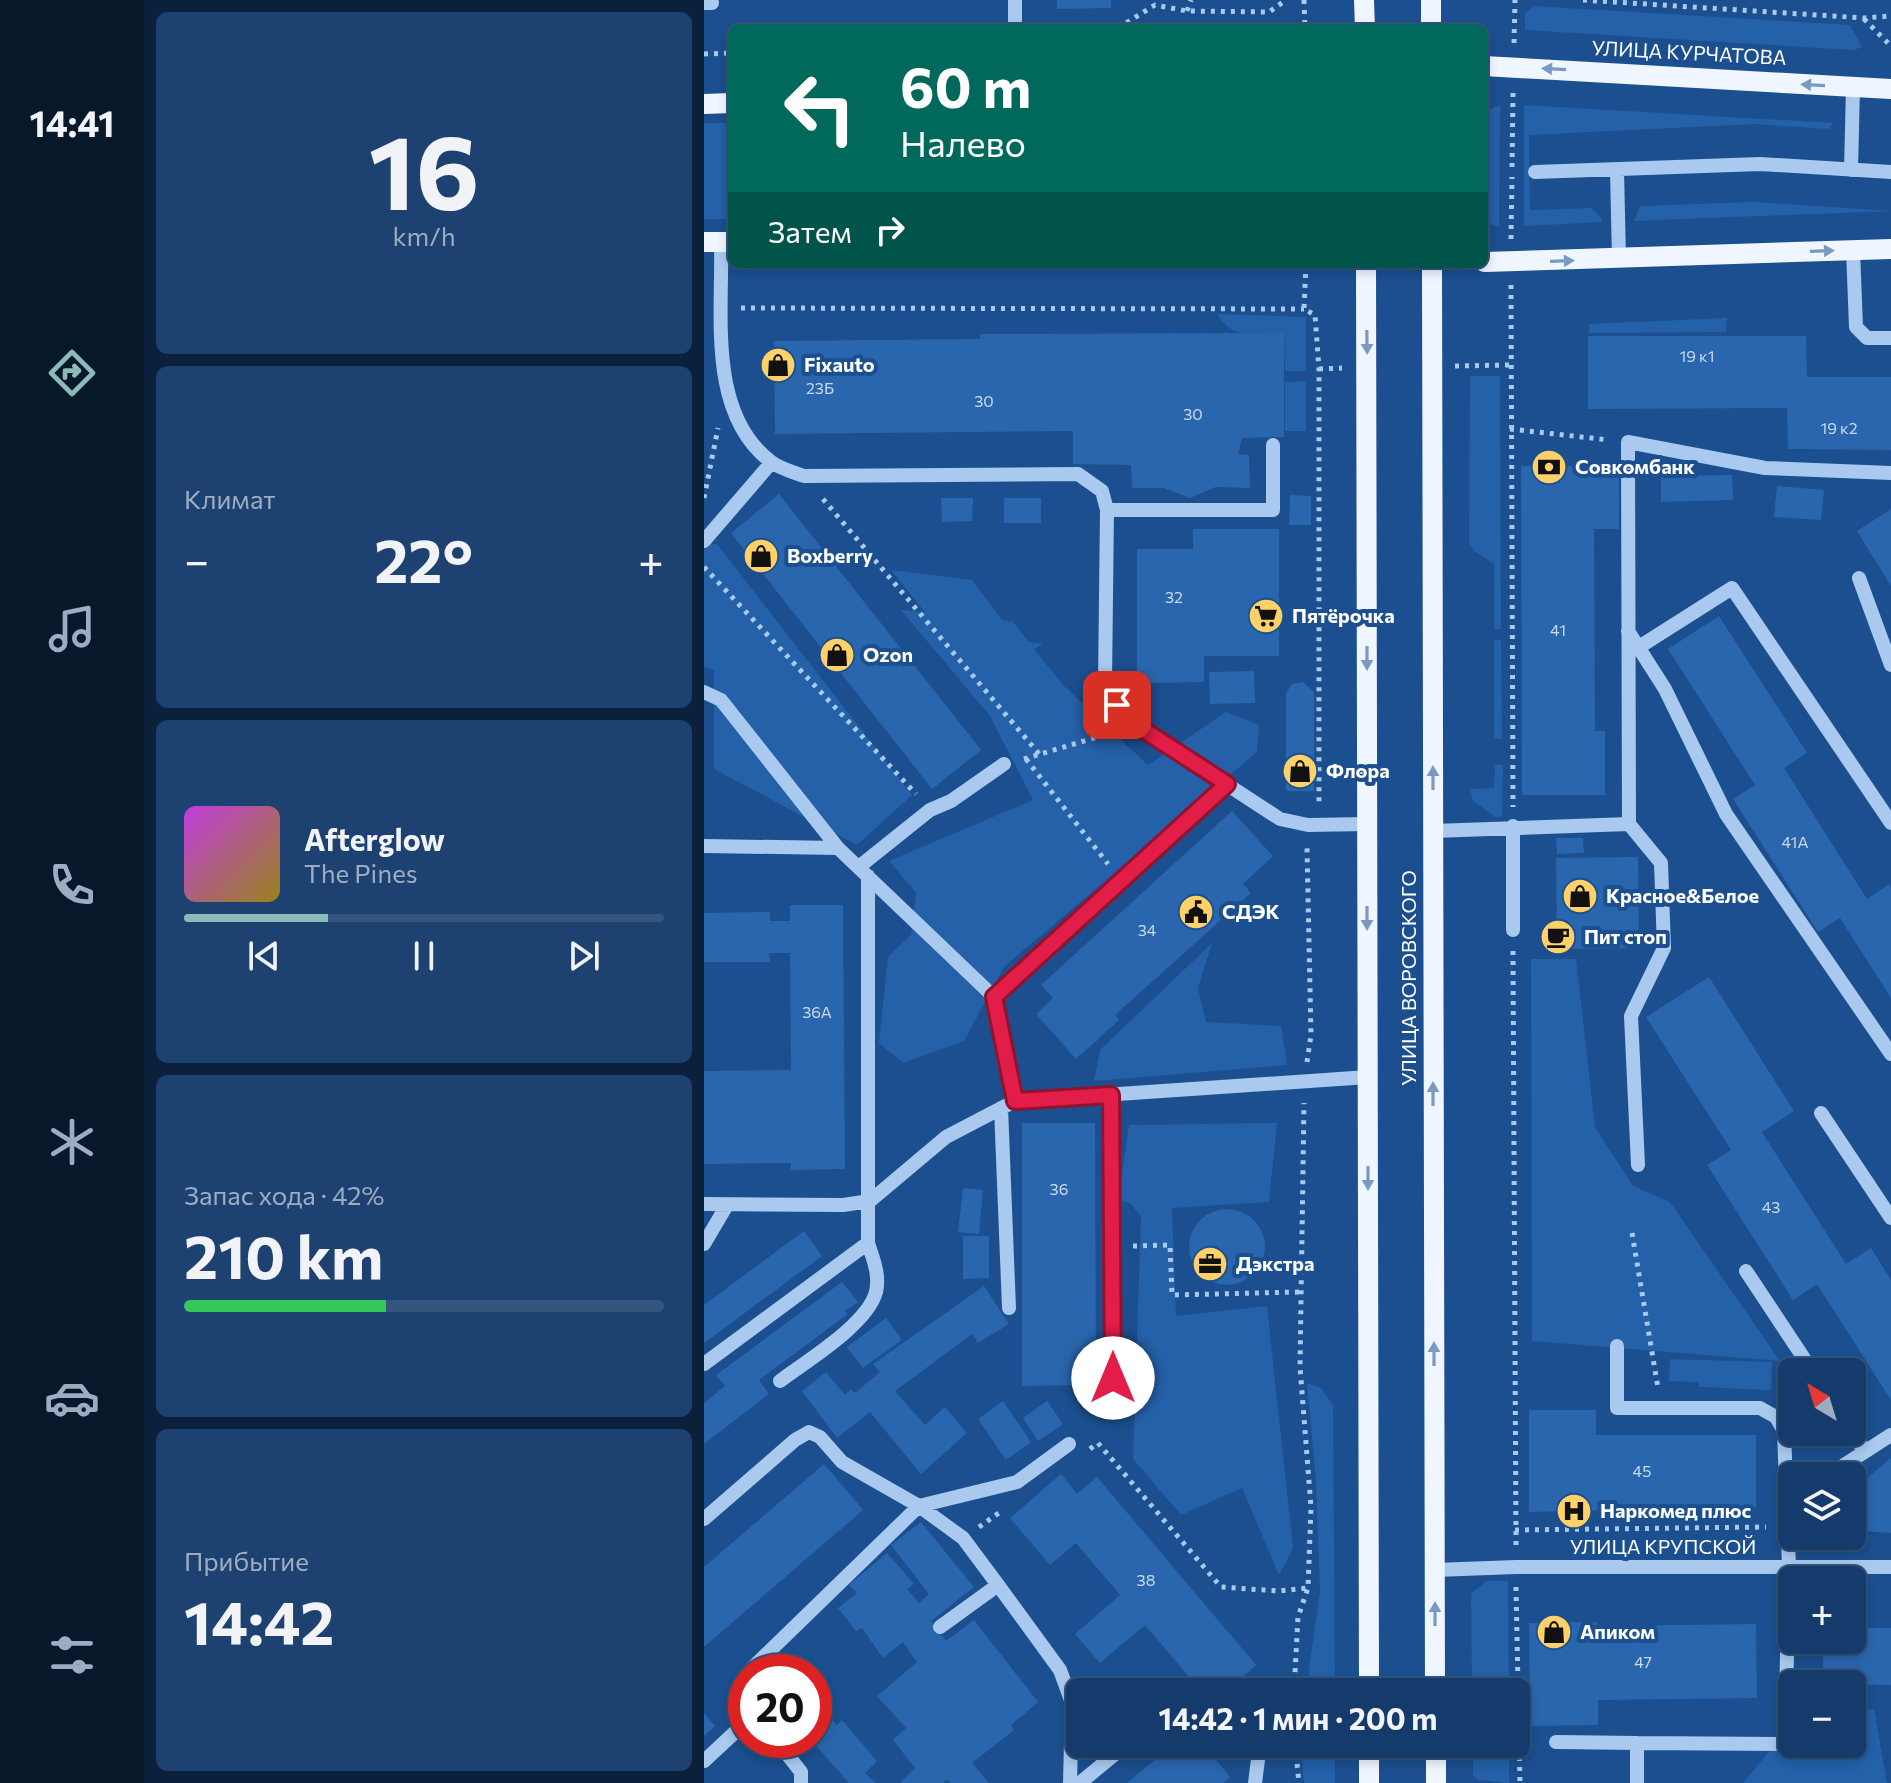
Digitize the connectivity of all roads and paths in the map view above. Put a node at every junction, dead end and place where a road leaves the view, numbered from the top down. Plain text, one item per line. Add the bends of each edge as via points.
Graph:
1 (1015, 0) edge
2 (1191, 0) edge
3 (1273, 0) edge
4 (1286, 0) edge
5 (1304, 0) edge
6 (1364, 0) edge
7 (1431, 0) edge
8 (1515, 0) edge
9 (1583, 0) edge
10 (1154, 2) edge
11 (1273, 9) junction
12 (1187, 11) junction
13 (1891, 16) edge
14 (1864, 18) junction
15 (1015, 24) edge
16 (1124, 24) edge
17 (1305, 24) edge
18 (1365, 24) edge
19 (1431, 24) edge
20 (1891, 46) edge
21 (728, 53) edge
22 (704, 54) edge
23 (1488, 66) edge
24 (1514, 67) junction
25 (1853, 87) junction
26 (1891, 89) edge
27 (728, 103) edge
28 (704, 104) edge
29 (1617, 170) junction
30 (1851, 170) junction
31 (1535, 172) dead end
32 (1891, 172) edge
33 (719, 242) edge
34 (1891, 249) edge
35 (1853, 250) junction
36 (1619, 259) junction
37 (1488, 262) edge
38 (1511, 263) junction
39 (1306, 268) edge
40 (1366, 268) edge
41 (1432, 268) edge
42 (723, 308) junction
43 (1304, 309) junction
44 (1891, 338) edge
45 (725, 392) junction
46 (1510, 429) junction
47 (1628, 442) junction
48 (1273, 445) dead end
49 (771, 463) junction
50 (1891, 473) edge
51 (804, 476) junction
52 (704, 498) edge
53 (1107, 510) junction
54 (704, 541) edge
55 (704, 567) edge
56 (1859, 578) dead end
57 (1628, 631) junction
58 (1639, 647) junction
59 (1891, 665) edge
60 (704, 692) edge
61 (1136, 725) junction
62 (1040, 755) junction
63 (1026, 759) junction
64 (1004, 764) joint
65 (1227, 784) junction
66 (930, 810) junction
67 (1891, 823) edge
68 (1367, 824) junction
69 (1629, 824) junction
70 (1308, 825) junction
71 (1513, 826) junction
72 (1433, 831) junction
73 (704, 846) edge
74 (838, 848) junction
75 (864, 871) junction
76 (1121, 880) junction
77 (1513, 930) joint
78 (994, 997) junction
79 (1891, 1054) edge
80 (1368, 1077) junction
81 (1305, 1082) junction
82 (1111, 1095) junction
83 (1008, 1105) junction
84 (1821, 1113) dead end
85 (1638, 1165) dead end
86 (870, 1201) junction
87 (704, 1204) edge
88 (727, 1205) junction
89 (1891, 1218) edge
90 (1632, 1233) dead end
91 (868, 1243) junction
92 (704, 1244) edge
93 (1112, 1246) junction
94 (1746, 1271) dead end
95 (1301, 1292) junction
96 (1009, 1308) dead end
97 (1617, 1346) dead end
98 (1804, 1358) edge
99 (704, 1364) edge
100 (1113, 1378) dead end
101 (780, 1381) dead end
102 (1661, 1409) junction
103 (1891, 1435) edge
104 (1069, 1444) dead end
105 (1861, 1446) edge
106 (1864, 1450) junction
107 (1086, 1451) dead end
108 (1786, 1462) edge
109 (1847, 1462) edge
110 (1012, 1504) dead end
111 (919, 1506) junction
112 (704, 1519) edge
113 (1778, 1527) edge
114 (1515, 1530) junction
115 (963, 1538) junction
116 (1516, 1567) junction
117 (1778, 1567) edge
118 (1866, 1567) edge
119 (1891, 1567) edge
120 (1435, 1570) junction
121 (998, 1585) junction
122 (1308, 1588) junction
123 (940, 1627) dead end
124 (767, 1654) edge
125 (1787, 1654) edge
126 (1295, 1678) edge
127 (1369, 1678) edge
128 (1435, 1678) edge
129 (728, 1739) edge
130 (1556, 1742) dead end
131 (1637, 1743) junction
132 (790, 1758) edge
133 (1110, 1758) edge
134 (1258, 1758) edge
135 (1296, 1758) edge
136 (1369, 1758) edge
137 (1436, 1758) edge
138 (704, 1761) edge
139 (801, 1783) edge
140 (1070, 1783) edge
141 (1080, 1783) edge
142 (1255, 1783) edge
143 (1299, 1783) edge
144 (1369, 1783) edge
145 (1436, 1783) edge
146 (1520, 1783) edge
147 (1637, 1783) edge

1 - 15 street
2 - 12 path
3 - 11 path
4 - 11 path
5 - 17 path
6 - 18 main road
7 - 19 main road
8 - 24 path
9 - 14 path
10 - 12 path
10 - 16 path
11 - 12 path
13 - 14 path
14 - 20 path
21 - 22 path
23 - 24 main road, УЛИЦА КУРЧАТОВА
25 -> 24 main road, УЛИЦА КУРЧАТОВА
24 - 38 path
25 - 26 main road, УЛИЦА КУРЧАТОВА
25 - 30 street
27 - 28 main road
29 - 30 street via 1760,164
29 - 31 street
29 - 36 street
30 - 32 street
33 - 42 street
34 - 35 main road
36 -> 35 main road
35 - 44 street via 1856,327 1867,338
38 -> 36 main road
37 - 38 main road
38 - 46 path
39 - 43 path
40 -> 68 main road, УЛИЦА ВОРОВСКОГО
72 -> 41 main road, УЛИЦА ВОРОВСКОГО
42 - 43 path
42 - 45 street
43 - 70 path via 1315,315 1319,369 1319,806
45 - 49 street via 742,432
45 - 52 path
46 - 47 path
46 - 71 path
47 - 50 street via 1765,468
47 - 57 street
48 - 53 street via 1273,510
49 - 51 street
49 - 54 street
51 - 53 street via 1078,474 1102,491
51 - 62 path
53 - 61 street via 1105,683
55 - 66 path
56 - 59 street
57 - 58 street
57 - 69 street
58 - 67 street via 1732,588
58 - 79 street via 1726,814
60 - 74 street via 721,700
61 - 62 path
61 - 65 street
62 - 63 path
63 - 64 path
63 - 76 path
64 - 66 street
65 - 70 street via 1280,819
65 - 76 street
66 - 75 street
68 - 70 street
68 -> 80 main road, УЛИЦА ВОРОВСКОГО
69 - 71 street
69 - 85 street via 1661,863 1664,948 1631,1016
70 - 81 path via 1311,1035
71 - 72 street
71 - 77 street
120 -> 72 main road, УЛИЦА ВОРОВСКОГО
73 - 74 street
74 - 75 street
75 - 78 street
75 - 86 street
76 - 78 street
77 - 114 path
78 - 83 street
80 - 81 street
80 -> 127 main road, УЛИЦА ВОРОВСКОГО
81 - 82 street
81 - 95 path
82 - 83 street
82 - 93 street
83 - 86 street via 946,1137
83 - 96 street
84 - 89 street
86 - 88 street
86 - 91 street
87 - 88 street
88 - 92 street
90 - 102 path
91 - 99 street
91 - 101 street via 877,1268 876,1293 865,1312
93 - 95 path via 1170,1245 1172,1295
93 - 100 street
94 - 98 street
95 - 122 path via 1300,1367 1311,1507
97 - 102 street via 1617,1408
102 - 108 street via 1760,1408 1776,1417 1784,1431
103 - 106 street
104 - 111 street via 1017,1482
105 - 106 street
106 - 109 street
107 - 122 path via 1098,1443 1221,1587
110 - 115 path
111 - 112 street via 842,1462 809,1432
111 - 115 street
111 - 124 street
113 - 114 path
114 - 116 path
115 - 121 street
116 - 117 street, УЛИЦА КРУПСКОЙ
116 - 120 street, УЛИЦА КРУПСКОЙ
116 - 146 path
118 - 119 street, УЛИЦА КРУПСКОЙ
128 -> 120 main road, УЛИЦА ВОРОВСКОГО
121 - 123 street
121 - 140 street via 1060,1670 1072,1703
122 - 126 path via 1298,1617
125 - 131 street via 1785,1744
129 - 138 street
130 - 131 street
131 - 147 street
132 - 139 street via 801,1772
133 - 141 street
134 - 142 street
135 - 143 path
136 - 144 main road
137 - 145 main road

